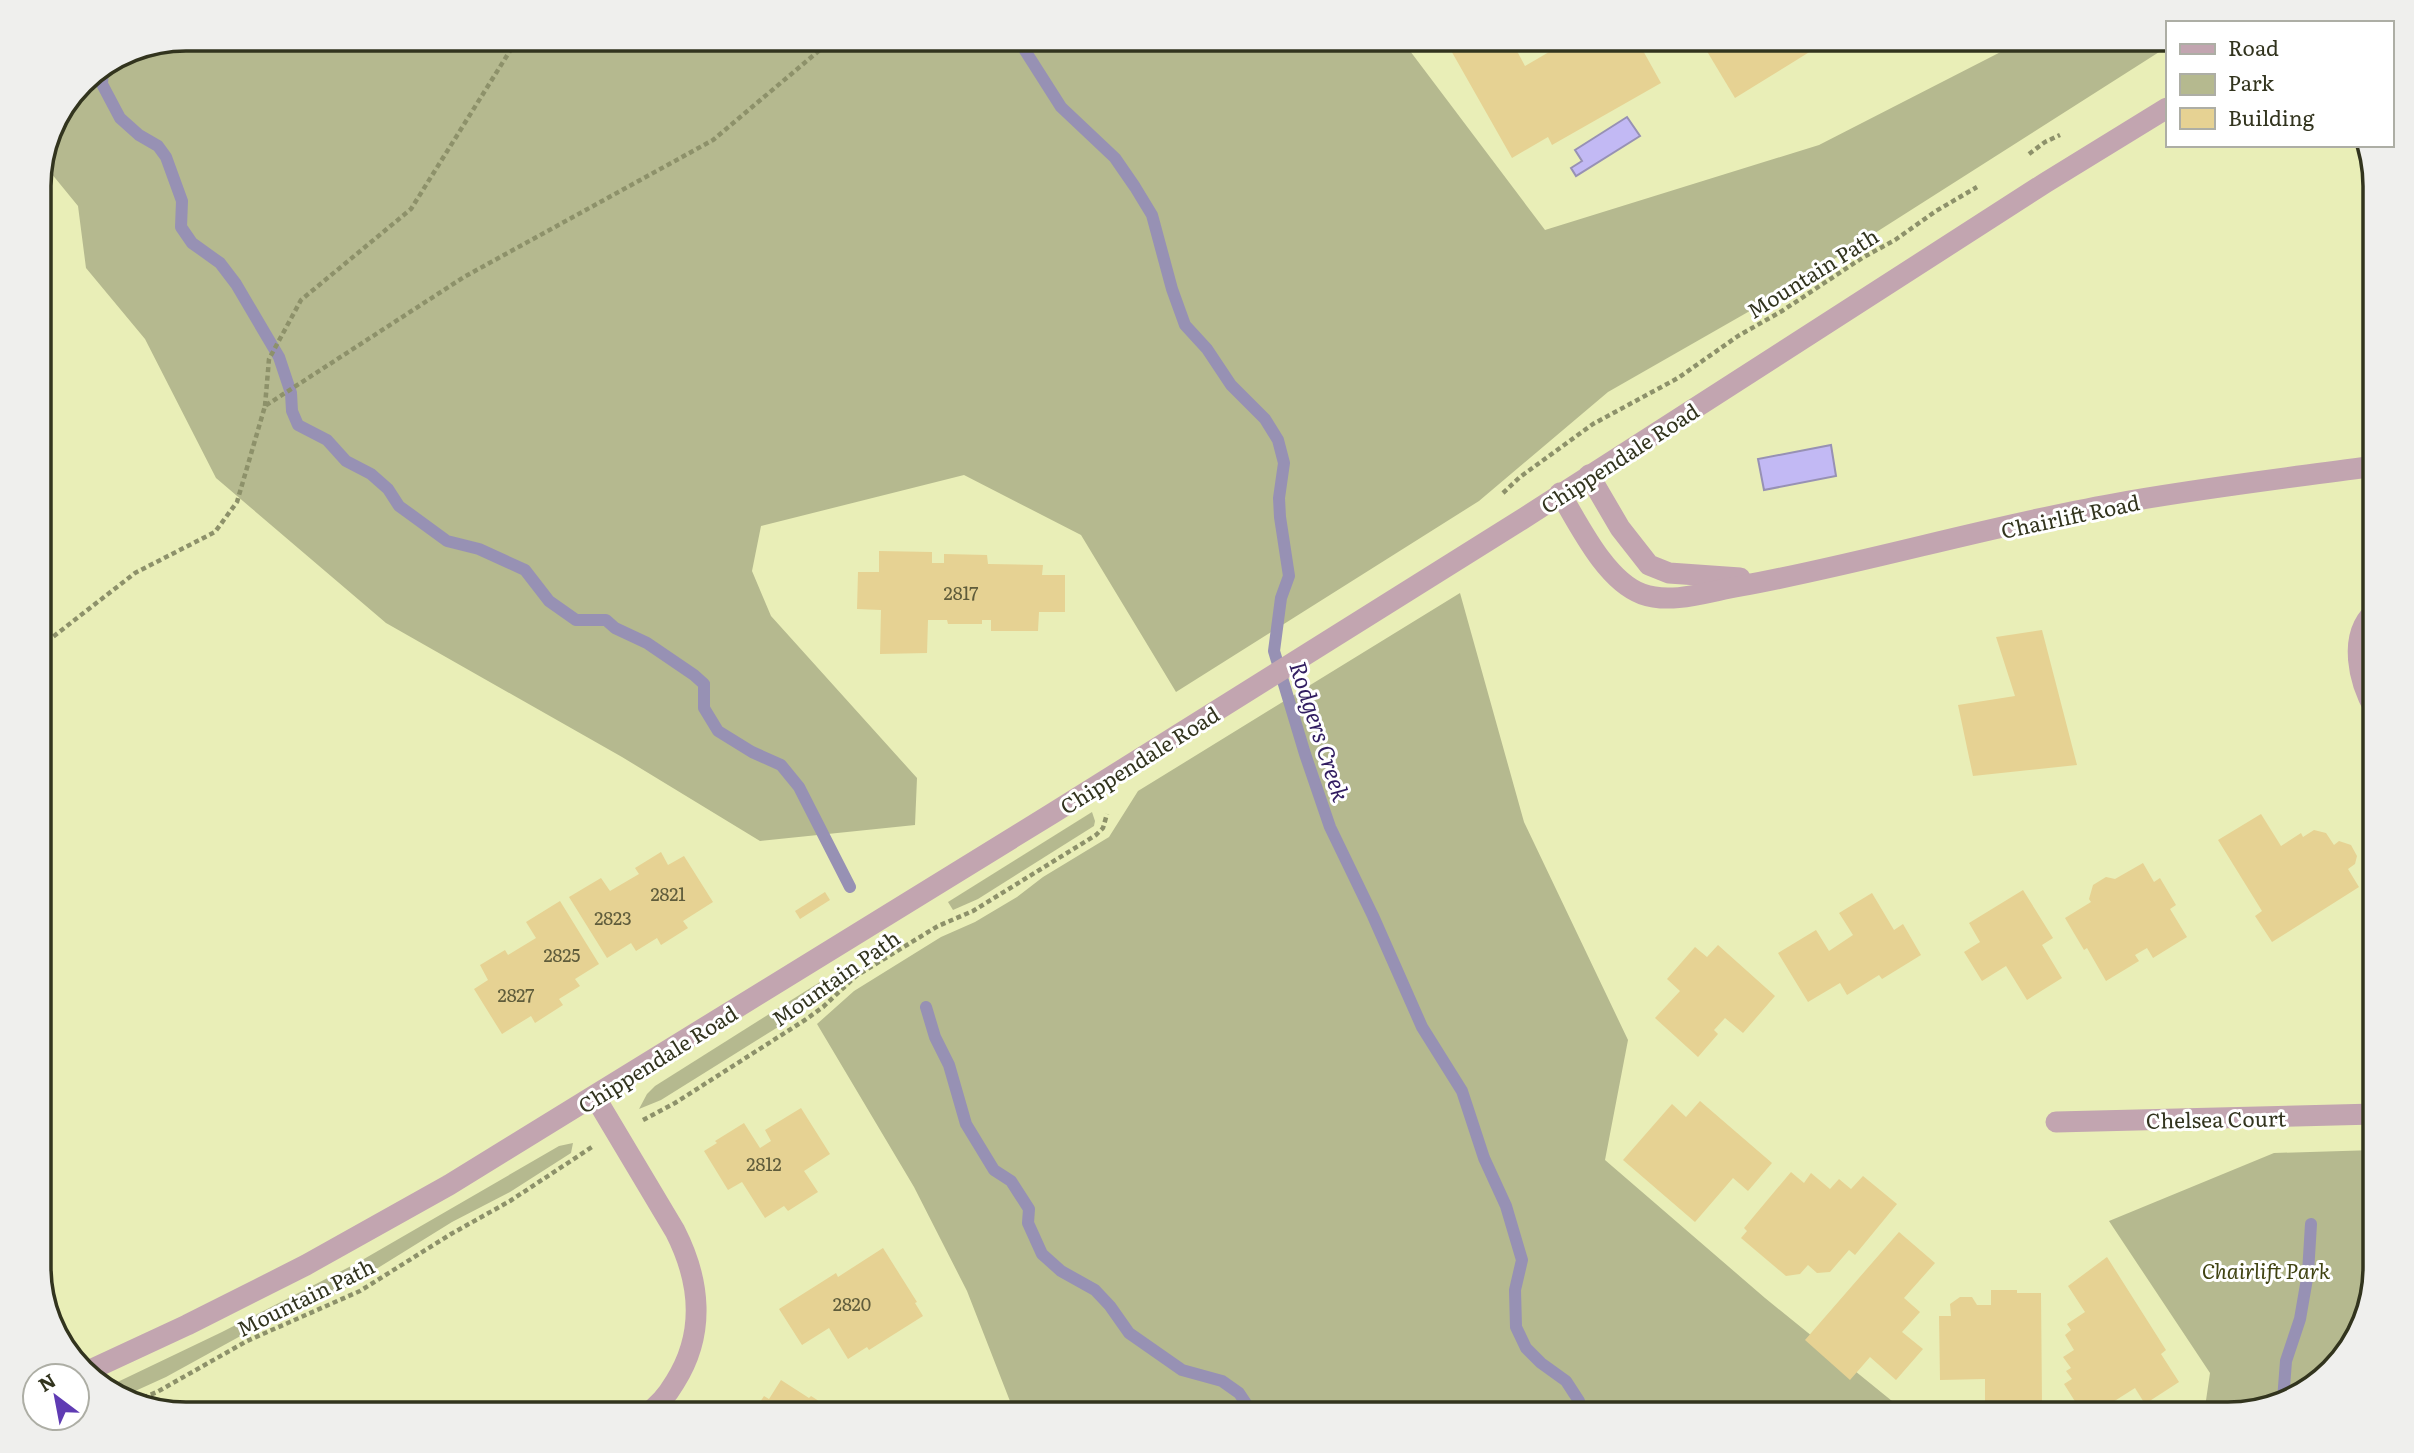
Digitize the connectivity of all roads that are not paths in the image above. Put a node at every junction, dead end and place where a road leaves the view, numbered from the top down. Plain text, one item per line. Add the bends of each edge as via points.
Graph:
1 (2166, 109) edge
2 (2363, 468) edge
3 (1589, 475) junction
4 (1560, 494) junction
5 (1768, 581) junction
6 (2363, 630) edge
7 (2363, 681) edge
8 (594, 1097) junction
9 (2363, 1114) edge
10 (2056, 1122) dead end
11 (96, 1367) edge
12 (658, 1402) edge

1 - 3 street, Chippendale Road
2 - 5 street, Chairlift Road via 2113,504
3 - 4 street, Chippendale Road
3 - 5 street, Chairlift Road via 1620,528 1649,565 1669,573
4 - 5 street, Chairlift Road via 1605,565 1643,595 1673,598
4 - 8 street, Chippendale Road
6 - 7 street via 2358,656
8 - 11 street, Chippendale Road via 363,1234
8 - 12 street via 676,1231 694,1279 697,1326 691,1351
9 - 10 street, Chelsea Court

